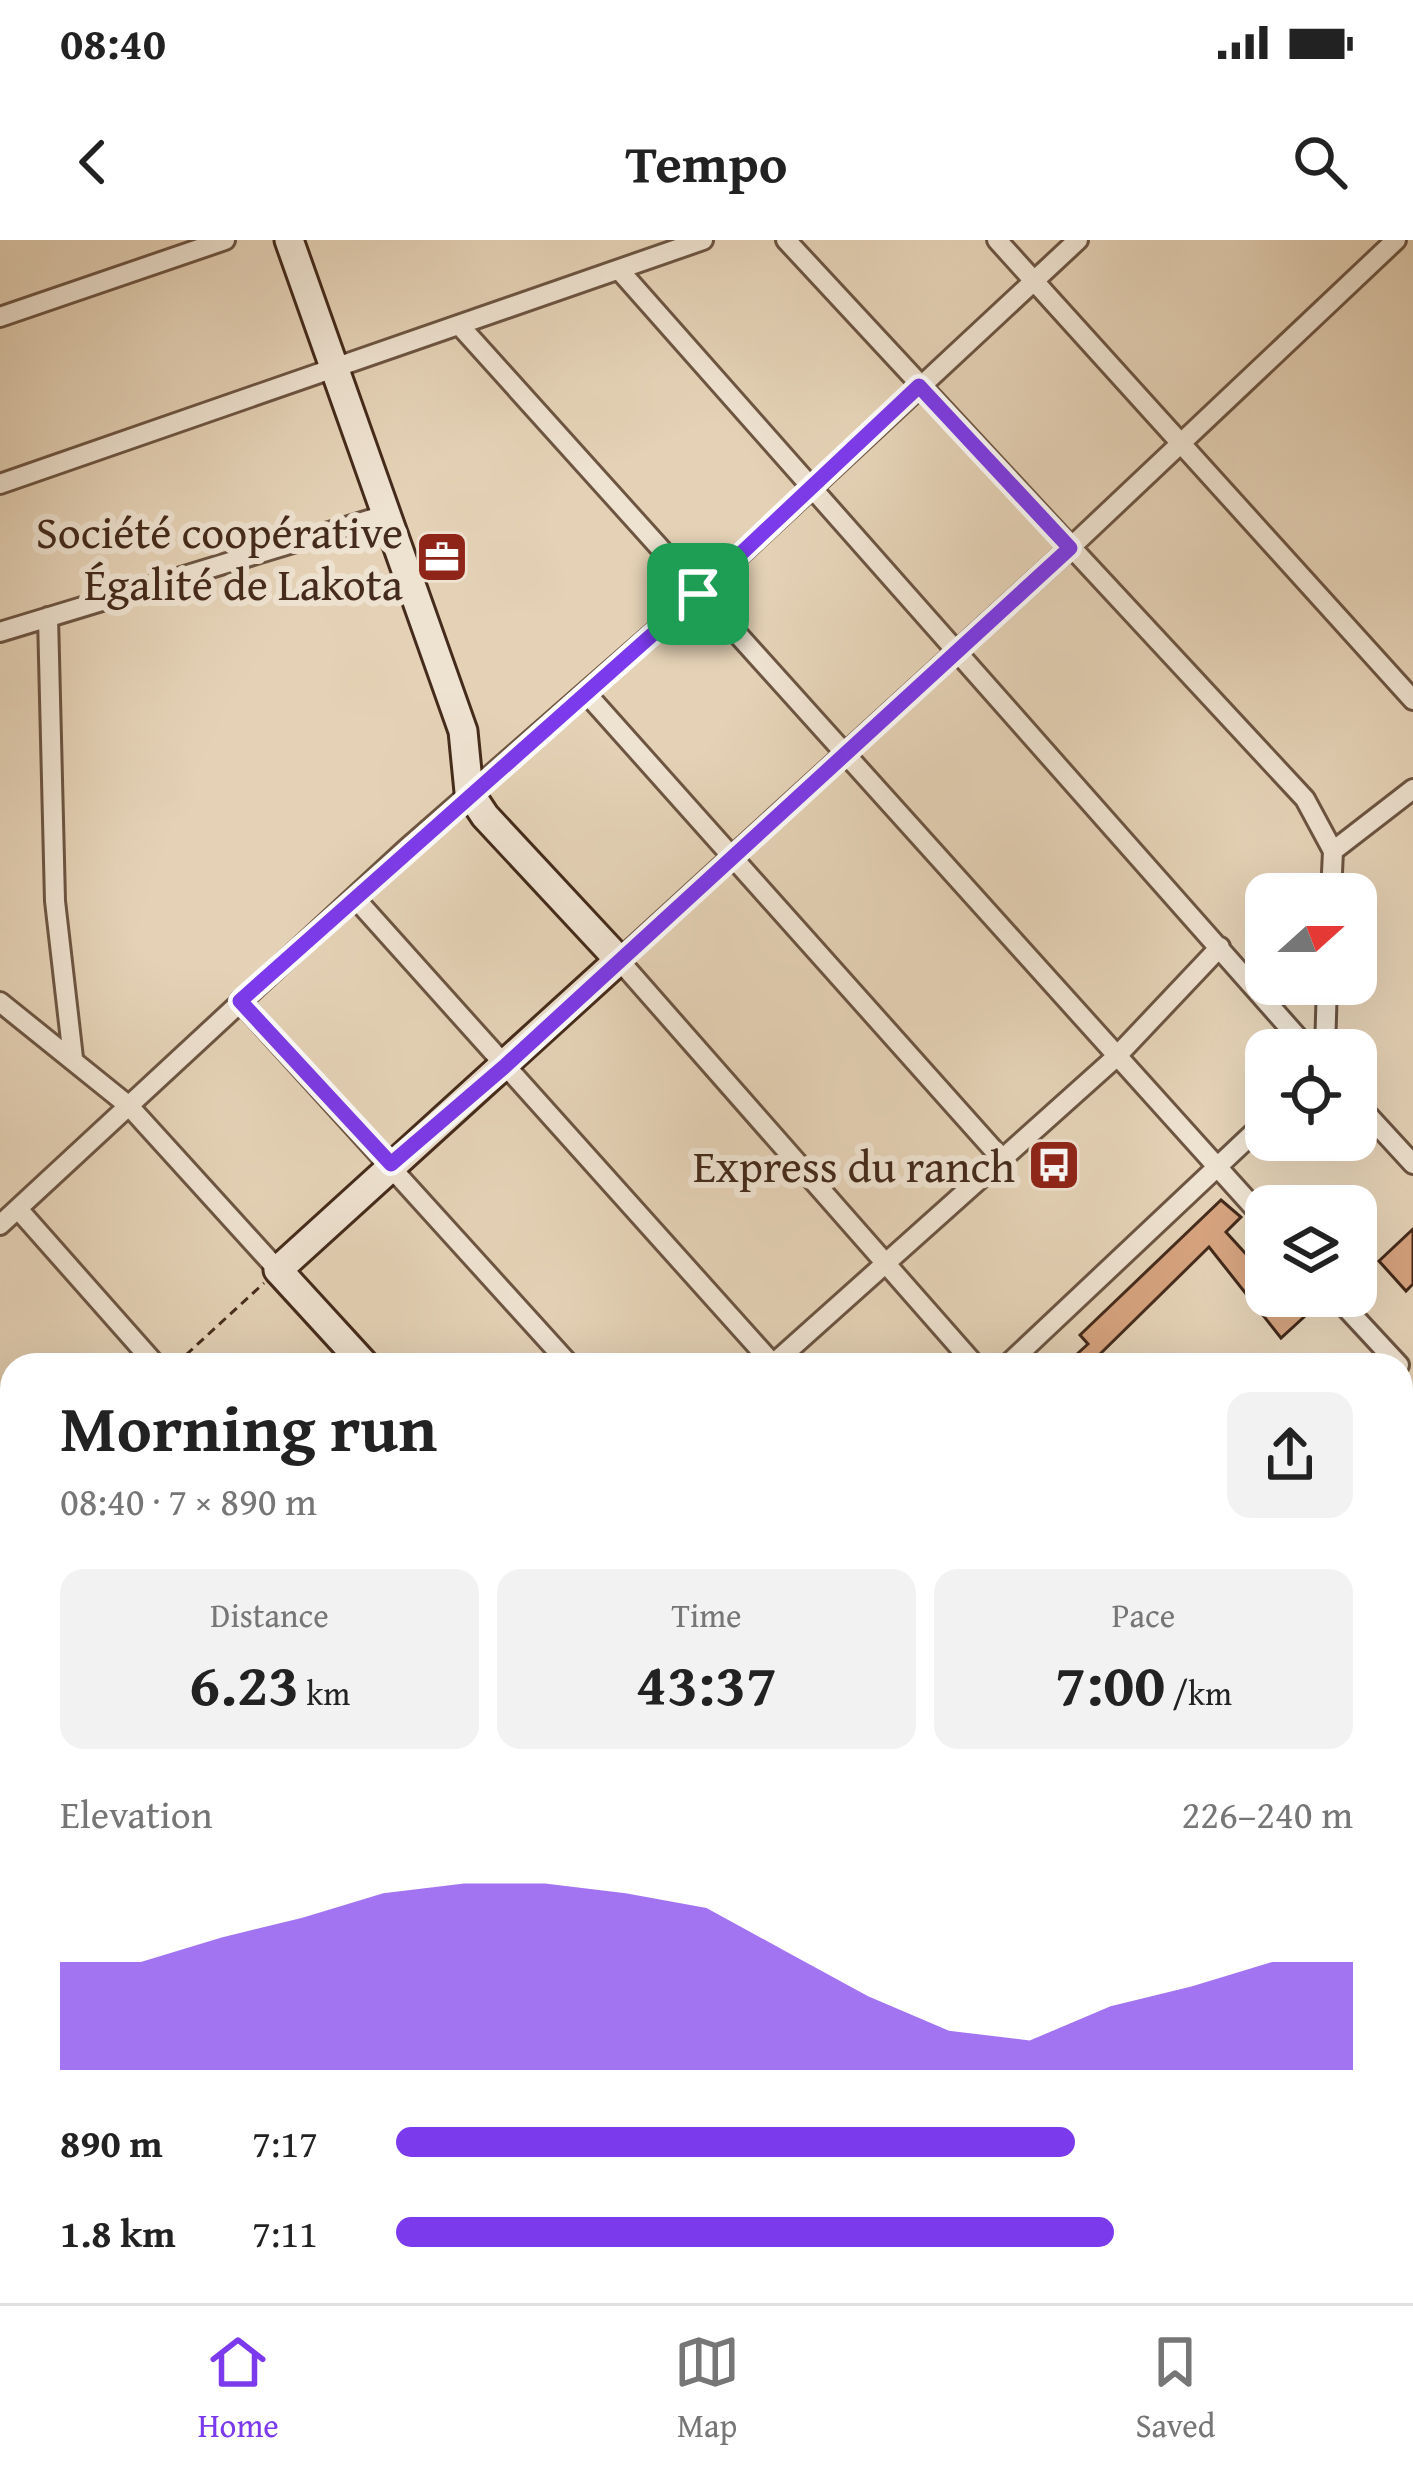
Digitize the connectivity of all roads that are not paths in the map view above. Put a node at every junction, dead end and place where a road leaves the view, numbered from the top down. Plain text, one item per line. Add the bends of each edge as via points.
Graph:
1 (225, 240) edge
2 (289, 240) edge
3 (703, 240) edge
4 (785, 240) edge
5 (997, 240) edge
6 (1078, 240) edge
7 (1396, 240) edge
8 (621, 272) junction
9 (1034, 283) junction
10 (0, 317) edge
11 (461, 326) junction
12 (334, 369) junction
13 (919, 386) junction
14 (1181, 442) junction
15 (0, 484) edge
16 (809, 488) junction
17 (385, 515) junction
18 (1070, 548) junction
19 (698, 594) junction
20 (48, 617) junction
21 (0, 632) edge
22 (955, 652) junction
23 (586, 693) junction
24 (1413, 700) edge
25 (841, 753) junction
26 (1413, 789) edge
27 (469, 792) junction
28 (1333, 850) junction
29 (729, 857) junction
30 (1332, 873) edge
31 (355, 898) junction
32 (1220, 947) junction
33 (619, 960) junction
34 (240, 1001) junction
35 (0, 1002) edge
36 (1291, 1029) edge
37 (74, 1058) junction
38 (1115, 1058) junction
39 (504, 1067) junction
40 (130, 1106) junction
41 (1377, 1125) edge
42 (1245, 1141) edge
43 (1001, 1158) junction
44 (391, 1164) junction
45 (1413, 1164) edge
46 (1217, 1168) junction
47 (1245, 1198) edge
48 (18, 1209) junction
49 (0, 1225) edge
50 (885, 1264) junction
51 (278, 1270) junction
52 (1354, 1317) edge
53 (145, 1353) edge
54 (354, 1353) edge
55 (559, 1353) edge
56 (762, 1353) edge
57 (786, 1353) edge
58 (964, 1353) edge
59 (1019, 1353) edge
60 (1388, 1353) edge

1 - 10 street
2 - 12 street
3 - 8 street
4 - 13 street
5 - 9 street
6 - 9 street
7 - 14 street
8 - 11 street
8 - 16 street
9 - 13 street
9 - 14 street
11 - 12 street
11 - 19 street
12 - 15 street
12 - 17 street
13 - 16 street
13 - 18 street
14 - 18 street
14 - 24 street
16 - 19 street
16 - 22 street
17 - 20 street
17 - 27 street via 463,730
18 - 22 street
18 - 28 street via 1305,799
19 - 23 street
19 - 25 street
20 - 21 street
20 - 37 street via 55,901
22 - 25 street
22 - 32 street
23 - 27 street
23 - 29 street
25 - 29 street
25 - 38 street
26 - 28 street
27 - 31 street
27 - 33 street
28 - 30 street
29 - 33 street
29 - 43 street
31 - 34 street
31 - 39 street
32 - 36 street
32 - 38 street
33 - 39 street
33 - 50 street
34 - 40 street
34 - 44 street
35 - 37 street
37 - 40 street
38 - 43 street
38 - 46 street
39 - 44 street
39 - 56 street
40 - 48 street
40 - 51 street
41 - 45 street
42 - 46 street
43 - 50 street
44 - 51 street
44 - 55 street
46 - 47 street
46 - 59 street
48 - 49 street
48 - 53 street
50 - 57 street
50 - 58 street
51 - 54 street
52 - 60 street

